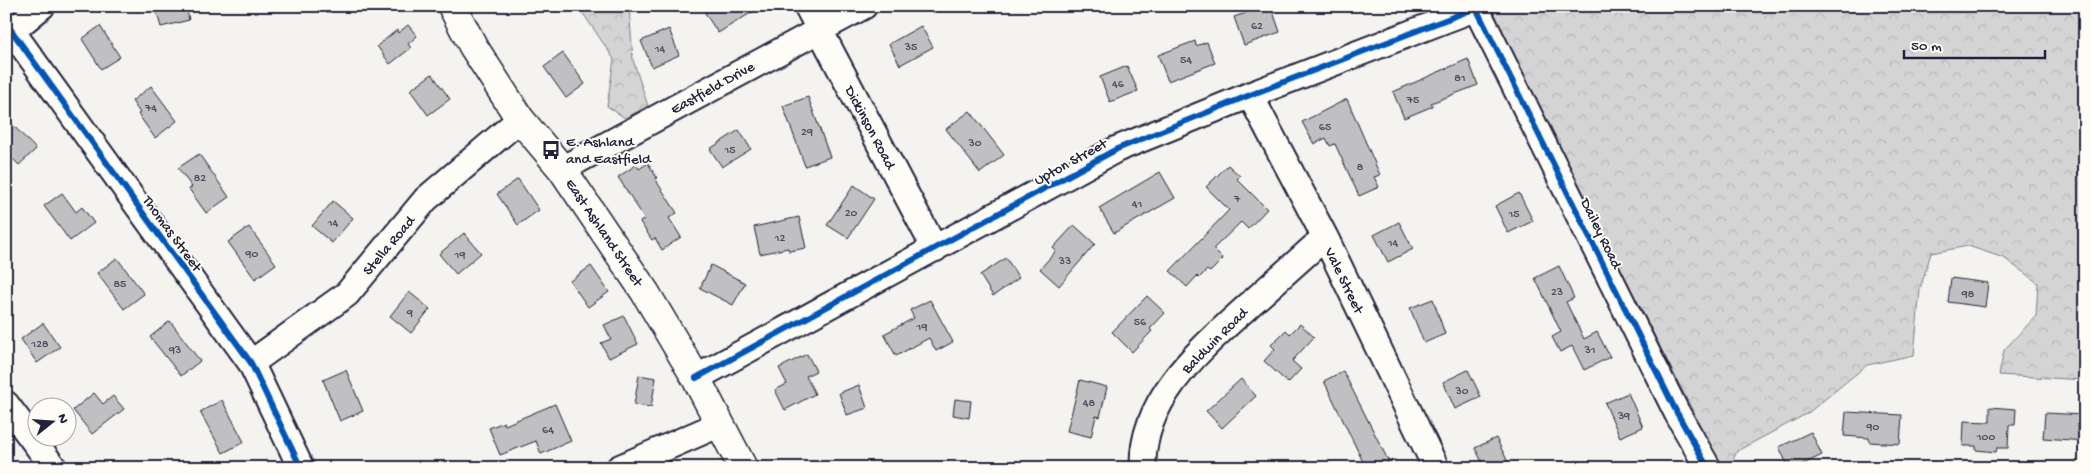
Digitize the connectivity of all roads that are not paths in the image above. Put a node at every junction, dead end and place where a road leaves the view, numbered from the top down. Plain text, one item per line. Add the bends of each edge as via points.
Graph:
1 (42, 6) edge
2 (452, 6) edge
3 (807, 6) edge
4 (864, 6) edge
5 (1476, 8) joint
6 (9, 27) edge
7 (819, 29) junction
8 (1250, 94) junction
9 (520, 119) junction
10 (562, 169) junction
11 (1325, 237) junction
12 (935, 249) junction
13 (251, 363) junction
14 (696, 378) junction
15 (6, 404) edge
16 (720, 424) junction
17 (54, 468) edge
18 (300, 468) edge
19 (619, 468) edge
20 (743, 468) edge
21 (1143, 468) edge
22 (1436, 468) edge
23 (1708, 468) edge

1 - 6 street
2 - 9 main road, East Ashland Street via 473,46
3 - 7 street, Dickinson Road
4 - 7 street, Eastfield Drive
5 - 8 street, Upton Street
5 - 23 street, Dailey Road via 1677,413
6 - 13 street, Thomas Street
7 - 10 street, Eastfield Drive
7 - 12 street, Dickinson Road
8 - 11 street, Vale Street
8 - 12 street, Upton Street via 1117,149
9 - 10 main road, East Ashland Street
9 - 13 street, Stella Road via 426,199 347,294
10 - 14 main road, East Ashland Street via 645,292
11 - 21 street, Baldwin Road via 1207,343 1172,383 1148,429
11 - 22 street, Vale Street
12 - 14 street, Upton Street
13 - 18 street, Thomas Street
14 - 16 main road, East Ashland Street
15 - 17 street
16 - 19 street
16 - 20 main road, East Ashland Street

